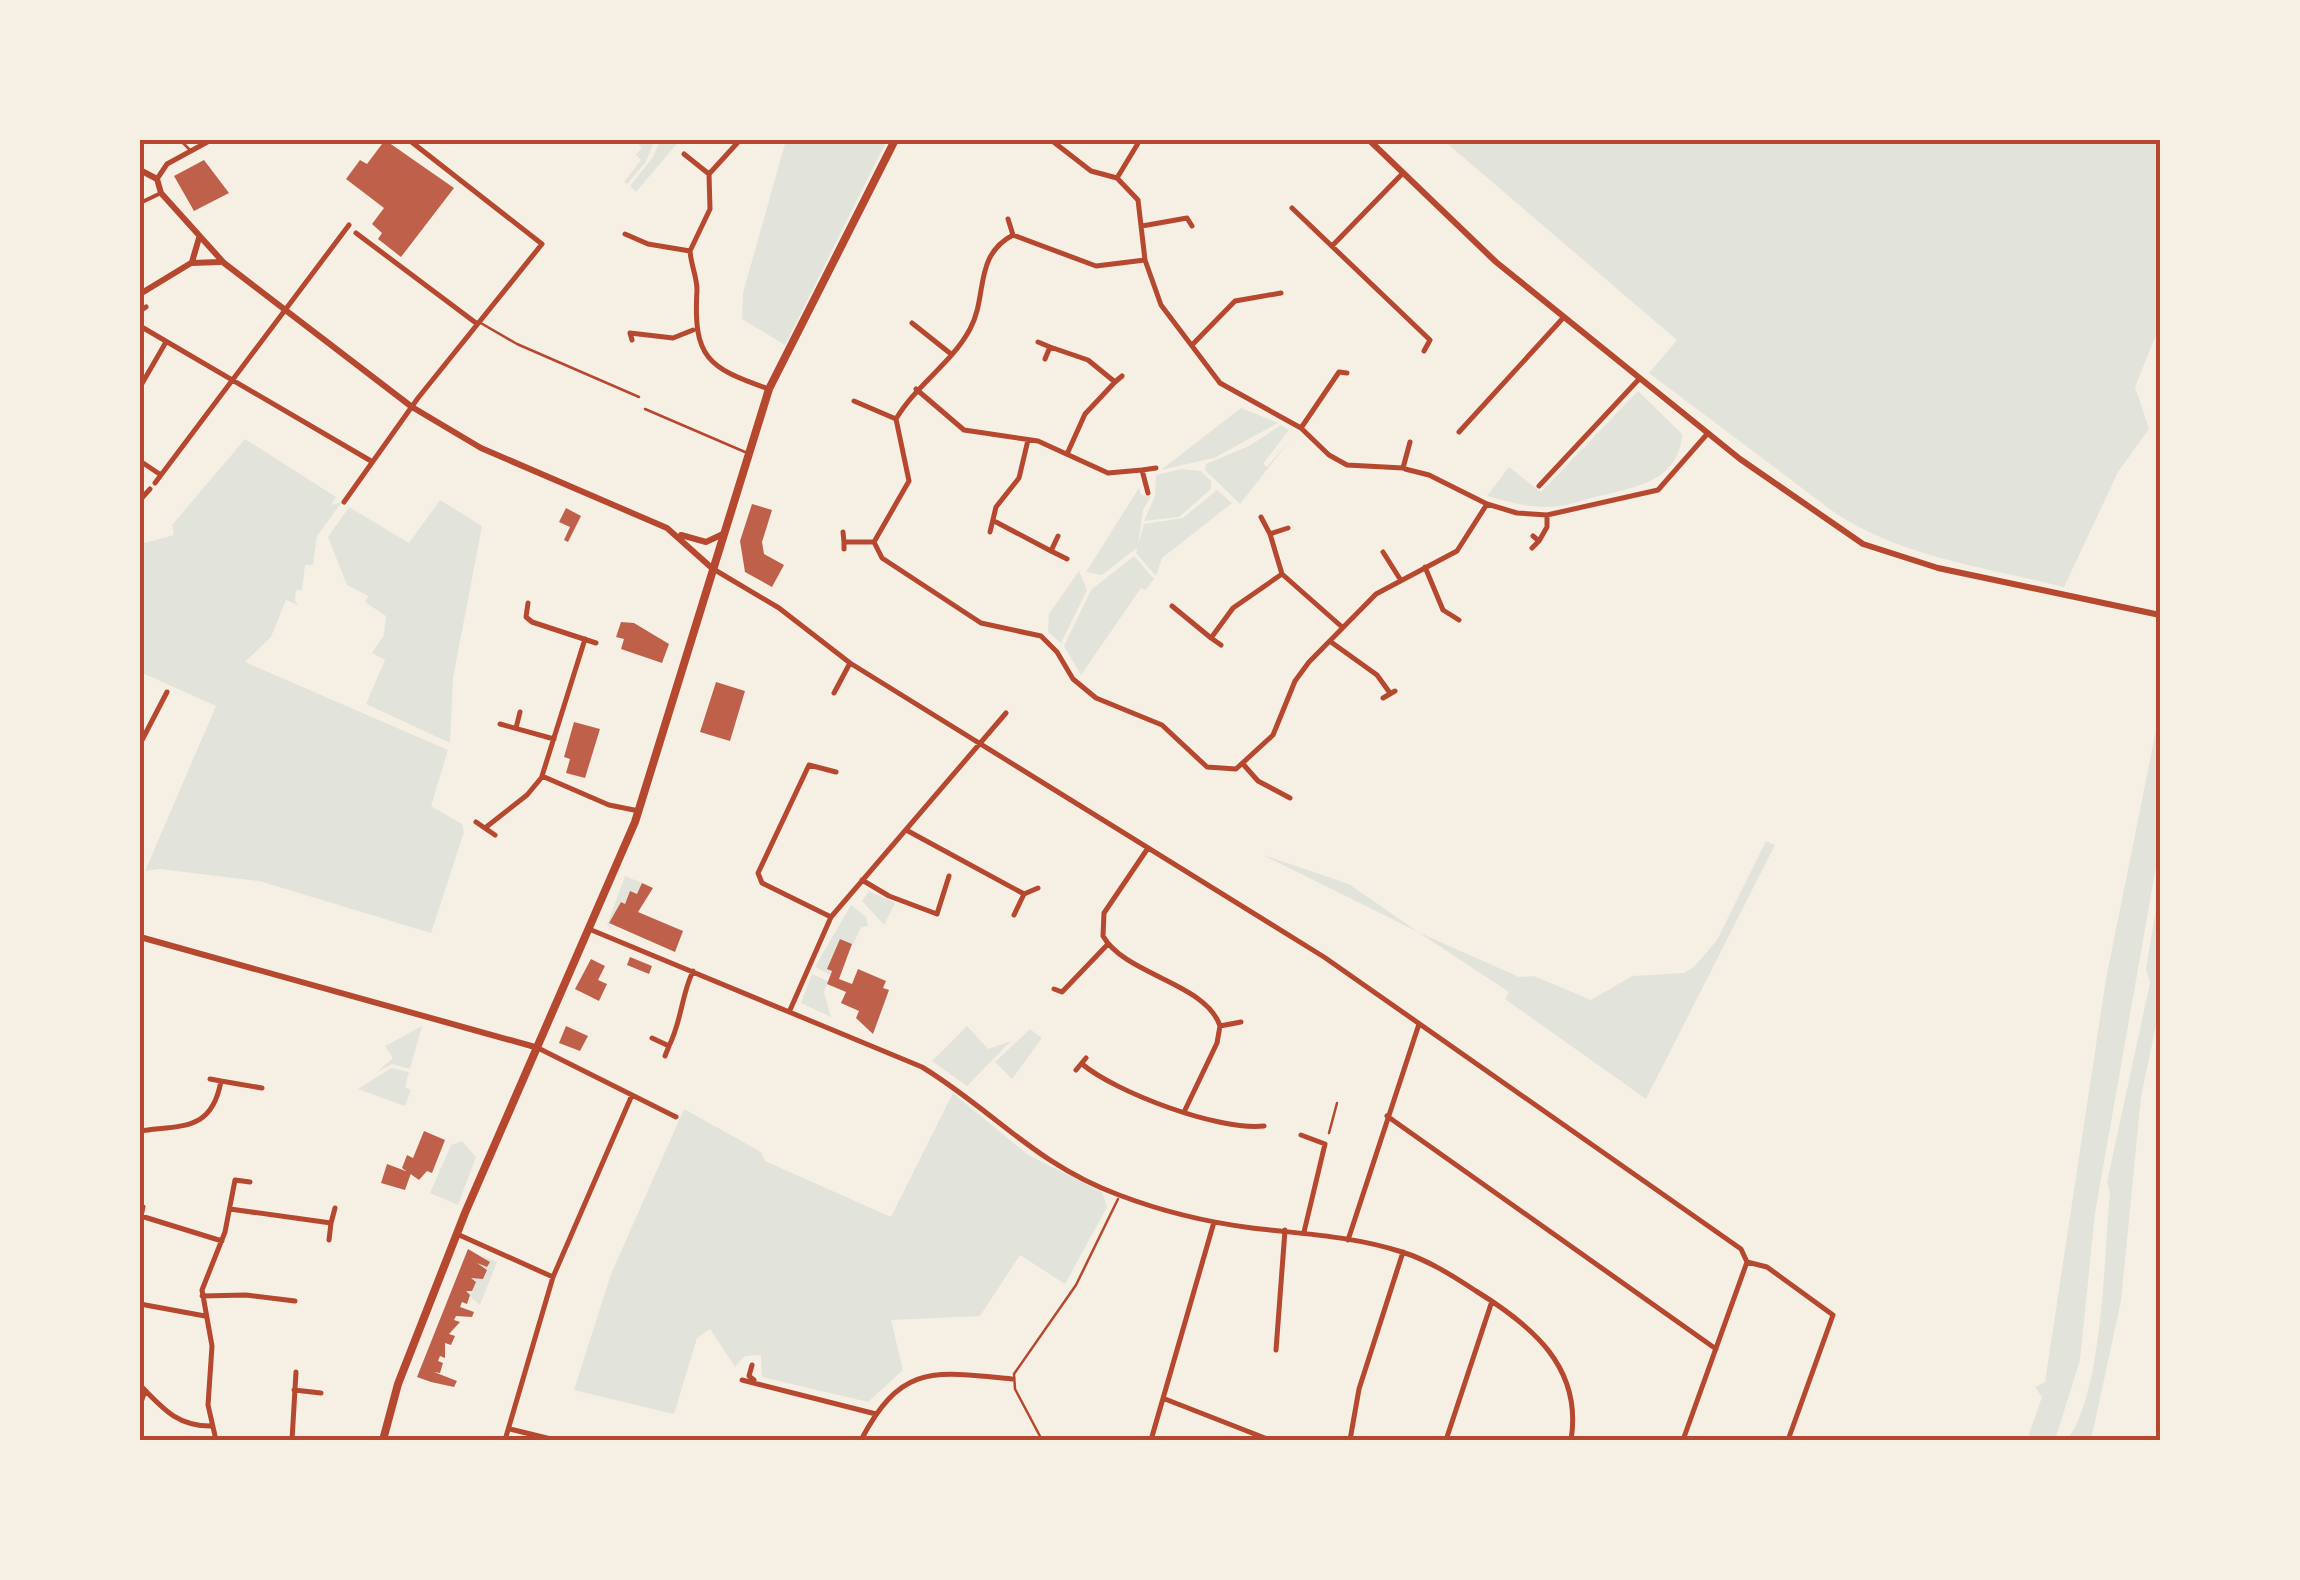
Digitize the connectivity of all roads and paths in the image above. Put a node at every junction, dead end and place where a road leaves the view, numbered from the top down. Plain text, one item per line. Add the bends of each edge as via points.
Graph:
1 (180, 140) edge
2 (211, 140) edge
3 (410, 140) edge
4 (740, 140) edge
5 (894, 140) edge
6 (1051, 140) edge
7 (1140, 140) edge
8 (1369, 140) edge
9 (191, 151) junction
10 (684, 154) dead end
11 (140, 170) edge
12 (1403, 173) junction
13 (709, 174) junction
14 (1117, 178) junction
15 (156, 179) junction
16 (162, 192) junction
17 (140, 203) edge
18 (1292, 208) dead end
19 (1184, 209) dead end
20 (1187, 218) junction
21 (1008, 219) dead end
22 (349, 224) dead end
23 (1142, 226) junction
24 (1192, 226) dead end
25 (356, 233) dead end
26 (625, 234) dead end
27 (1013, 235) junction
28 (198, 238) junction
29 (1332, 246) junction
30 (690, 252) junction
31 (1145, 260) junction
32 (191, 263) junction
33 (224, 263) junction
34 (1281, 293) dead end
35 (140, 294) edge
36 (285, 310) junction
37 (1564, 318) junction
38 (477, 322) junction
39 (912, 322) dead end
40 (140, 326) edge
41 (694, 330) junction
42 (629, 334) dead end
43 (166, 342) junction
44 (1038, 342) dead end
45 (1192, 345) junction
46 (1050, 346) junction
47 (1424, 351) dead end
48 (951, 354) junction
49 (1046, 359) dead end
50 (1340, 372) dead end
51 (1122, 376) dead end
52 (1640, 378) junction
53 (232, 380) junction
54 (1116, 382) junction
55 (140, 387) edge
56 (769, 389) junction
57 (916, 389) junction
58 (639, 397) dead end
59 (854, 401) dead end
60 (412, 407) junction
61 (645, 409) dead end
62 (896, 419) junction
63 (1301, 428) junction
64 (1459, 432) dead end
65 (1708, 433) junction
66 (1028, 440) junction
67 (1410, 442) dead end
68 (747, 453) junction
69 (1066, 454) junction
70 (140, 461) edge
71 (371, 462) junction
72 (1156, 468) dead end
73 (1403, 468) junction
74 (1142, 470) junction
75 (161, 475) junction
76 (1539, 486) dead end
77 (1148, 493) dead end
78 (140, 500) edge
79 (344, 502) dead end
80 (1487, 504) junction
81 (1547, 515) junction
82 (1261, 517) dead end
83 (996, 522) junction
84 (666, 528) junction
85 (1288, 528) dead end
86 (725, 532) junction
87 (843, 532) dead end
88 (990, 532) dead end
89 (1270, 534) junction
90 (1058, 536) dead end
91 (874, 542) junction
92 (1532, 548) dead end
93 (1051, 551) junction
94 (1383, 552) dead end
95 (1066, 558) dead end
96 (1425, 568) junction
97 (714, 570) junction
98 (1282, 574) junction
99 (1400, 579) junction
100 (528, 603) dead end
101 (1172, 606) dead end
102 (2160, 615) edge
103 (1459, 620) dead end
104 (1342, 628) junction
105 (1211, 638) junction
106 (584, 639) junction
107 (1331, 642) junction
108 (596, 643) dead end
109 (1221, 645) dead end
110 (850, 663) junction
111 (167, 692) dead end
112 (834, 693) dead end
113 (1383, 698) dead end
114 (520, 712) dead end
115 (1006, 713) dead end
116 (500, 724) dead end
117 (516, 728) junction
118 (554, 739) junction
119 (140, 744) edge
120 (980, 744) junction
121 (798, 760) dead end
122 (1244, 764) junction
123 (809, 765) junction
124 (836, 772) dead end
125 (542, 776) junction
126 (1290, 798) dead end
127 (638, 811) junction
128 (476, 822) dead end
129 (485, 828) junction
130 (908, 831) junction
131 (496, 835) dead end
132 (140, 843) edge
133 (1148, 848) junction
134 (140, 865) edge
135 (949, 876) dead end
136 (862, 880) junction
137 (1038, 888) dead end
138 (1024, 894) junction
139 (1014, 915) dead end
140 (832, 917) junction
141 (589, 929) junction
142 (140, 937) edge
143 (1108, 944) junction
144 (692, 970) junction
145 (1054, 988) dead end
146 (790, 1010) junction
147 (1241, 1022) dead end
148 (1420, 1024) junction
149 (1220, 1026) junction
150 (652, 1038) dead end
151 (535, 1046) junction
152 (670, 1046) junction
153 (665, 1056) dead end
154 (1081, 1064) dead end
155 (210, 1079) dead end
156 (221, 1081) junction
157 (262, 1088) dead end
158 (632, 1095) junction
159 (1336, 1103) dead end
160 (1184, 1111) junction
161 (1388, 1116) junction
162 (676, 1118) dead end
163 (1264, 1126) dead end
164 (140, 1131) edge
165 (1329, 1133) joint
166 (1301, 1135) dead end
167 (1326, 1144) junction
168 (250, 1182) dead end
169 (1120, 1195) junction
170 (143, 1208) dead end
171 (335, 1208) dead end
172 (230, 1210) junction
173 (140, 1218) edge
174 (1214, 1222) junction
175 (331, 1223) junction
176 (1285, 1230) junction
177 (1304, 1232) junction
178 (456, 1234) junction
179 (329, 1240) dead end
180 (1348, 1240) junction
181 (222, 1241) junction
182 (1403, 1252) junction
183 (1748, 1262) junction
184 (553, 1277) junction
185 (202, 1296) junction
186 (1492, 1301) junction
187 (295, 1302) dead end
188 (140, 1304) edge
189 (205, 1316) junction
190 (1716, 1349) junction
191 (1276, 1350) dead end
192 (752, 1364) dead end
193 (296, 1372) dead end
194 (1012, 1379) junction
195 (742, 1380) dead end
196 (756, 1382) junction
197 (143, 1388) edge
198 (294, 1390) junction
199 (321, 1393) dead end
200 (1164, 1399) junction
201 (140, 1405) edge
202 (876, 1414) junction
203 (213, 1426) junction
204 (508, 1429) junction
205 (216, 1440) edge
206 (292, 1440) edge
207 (382, 1440) edge
208 (505, 1440) edge
209 (555, 1440) edge
210 (862, 1440) edge
211 (1042, 1440) edge
212 (1151, 1440) edge
213 (1270, 1440) edge
214 (1350, 1440) edge
215 (1446, 1440) edge
216 (1571, 1440) edge
217 (1683, 1440) edge
218 (1788, 1440) edge

1 - 9 lane
2 - 9 street
3 - 38 street via 542,244
4 - 13 street
5 - 56 main road
6 - 14 street via 1091,171
7 - 14 street
8 - 12 street
9 - 15 street
10 - 13 street
11 - 15 street
12 - 29 street
12 - 37 street
13 - 30 street via 710,209
14 - 23 street via 1138,200
15 - 16 street
16 - 17 street
16 - 28 street
18 - 29 street
19 - 20 street
20 - 23 street
20 - 24 street
21 - 27 street
22 - 36 street
23 - 31 street
25 - 38 street
26 - 30 street
27 - 31 street via 1096,266
27 - 48 street via 992,250 973,323
28 - 32 street
28 - 33 street
29 - 47 street via 1430,340
30 - 41 street via 697,290
31 - 45 street via 1161,305
32 - 33 street
32 - 35 street
33 - 36 street
34 - 45 street via 1235,301
36 - 53 street
36 - 60 street
37 - 52 street
37 - 64 street
38 - 58 lane
38 - 60 street
39 - 48 street
40 - 43 street
41 - 42 street via 674,338
41 - 56 street via 718,368
43 - 53 street
43 - 55 street
44 - 46 street
45 - 63 street via 1227,388
46 - 49 street
46 - 54 street via 1088,360
48 - 57 street
50 - 63 street
51 - 54 street
52 - 65 street
52 - 76 street
53 - 71 street
53 - 75 street
54 - 69 street via 1085,414
56 - 68 main road
57 - 62 street
57 - 66 street via 964,430
59 - 62 street
60 - 71 street
60 - 84 street via 481,448
61 - 68 lane
62 - 91 street via 909,481
63 - 73 street via 1347,465
65 - 81 street via 1658,490
65 - 102 street via 1827,522 1877,550
66 - 69 street
66 - 83 street via 1022,472 996,507
67 - 73 street
68 - 86 main road
69 - 74 street via 1108,473
70 - 75 street
71 - 79 street
72 - 74 street
73 - 80 street
74 - 77 street
75 - 78 street
80 - 81 street
80 - 96 street via 1462,546
81 - 92 street
82 - 89 street
83 - 88 street
83 - 93 street
84 - 86 street via 700,542
84 - 97 street
85 - 89 street
86 - 97 main road
87 - 91 street via 844,545
89 - 98 street
90 - 93 street
91 - 122 street via 882,558 982,623 1041,636 1080,687 1162,725 1207,767 1228,771
93 - 95 street
94 - 99 street
96 - 99 street
96 - 103 street via 1443,610
97 - 110 street via 779,608
97 - 127 main road
98 - 104 street
98 - 105 street via 1233,608
99 - 104 street
100 - 106 street via 526,618 532,622
101 - 105 street
104 - 107 street
105 - 109 street
106 - 108 street
106 - 118 street
107 - 113 street via 1393,692
107 - 122 street via 1294,681 1274,735
110 - 112 street
110 - 120 street
111 - 119 street
114 - 117 street
115 - 120 street
116 - 117 street
117 - 118 street
118 - 125 street
120 - 130 street
120 - 133 street
121 - 123 street
122 - 126 street via 1258,781
123 - 124 street
123 - 140 street via 758,872 767,886
125 - 127 street
125 - 129 street
127 - 141 main road
128 - 129 street
129 - 131 street
130 - 136 street
130 - 138 street
132 - 134 street
133 - 143 street via 1104,913
133 - 148 street
135 - 136 street via 937,914
136 - 140 street
137 - 138 street
138 - 139 street
140 - 146 street
141 - 144 street
141 - 151 main road
142 - 151 street
143 - 145 street via 1064,995
143 - 149 street via 1209,1007
144 - 146 street
144 - 152 street
146 - 169 street via 922,1067 1034,1154
147 - 149 street
148 - 161 street
148 - 183 street via 1741,1248
149 - 160 street
150 - 152 street
151 - 158 street
151 - 178 main road
152 - 153 street
154 - 160 street via 1145,1099
155 - 156 street
156 - 157 street
156 - 164 street via 217,1104 204,1118
158 - 162 street
158 - 184 street
159 - 165 lane
160 - 163 street via 1234,1126
161 - 180 street
161 - 190 street
165 - 167 street
166 - 167 street
167 - 177 street
168 - 172 street via 235,1180
169 - 174 street
169 - 194 lane via 1093,1254
170 - 173 street
171 - 175 street
172 - 175 street
172 - 181 street
173 - 181 street
174 - 176 street
174 - 200 street
175 - 179 street
176 - 177 street
176 - 191 street
177 - 180 street
178 - 184 street
178 - 207 main road
180 - 182 street
181 - 185 street via 205,1273
182 - 186 street
182 - 214 street
183 - 190 street
183 - 218 street via 1767,1267 1833,1315
184 - 204 street
185 - 187 street
185 - 189 street
186 - 215 street
186 - 216 street via 1554,1355 1570,1395
188 - 189 street
189 - 203 street
190 - 217 street
192 - 196 street via 749,1376
193 - 198 street
194 - 202 street via 922,1375 897,1388
194 - 211 lane
195 - 196 street
196 - 202 street
197 - 201 street
197 - 203 street via 186,1425
198 - 199 street
198 - 206 street
200 - 212 street
200 - 213 street
202 - 210 street
203 - 205 street
204 - 208 street
204 - 209 street

